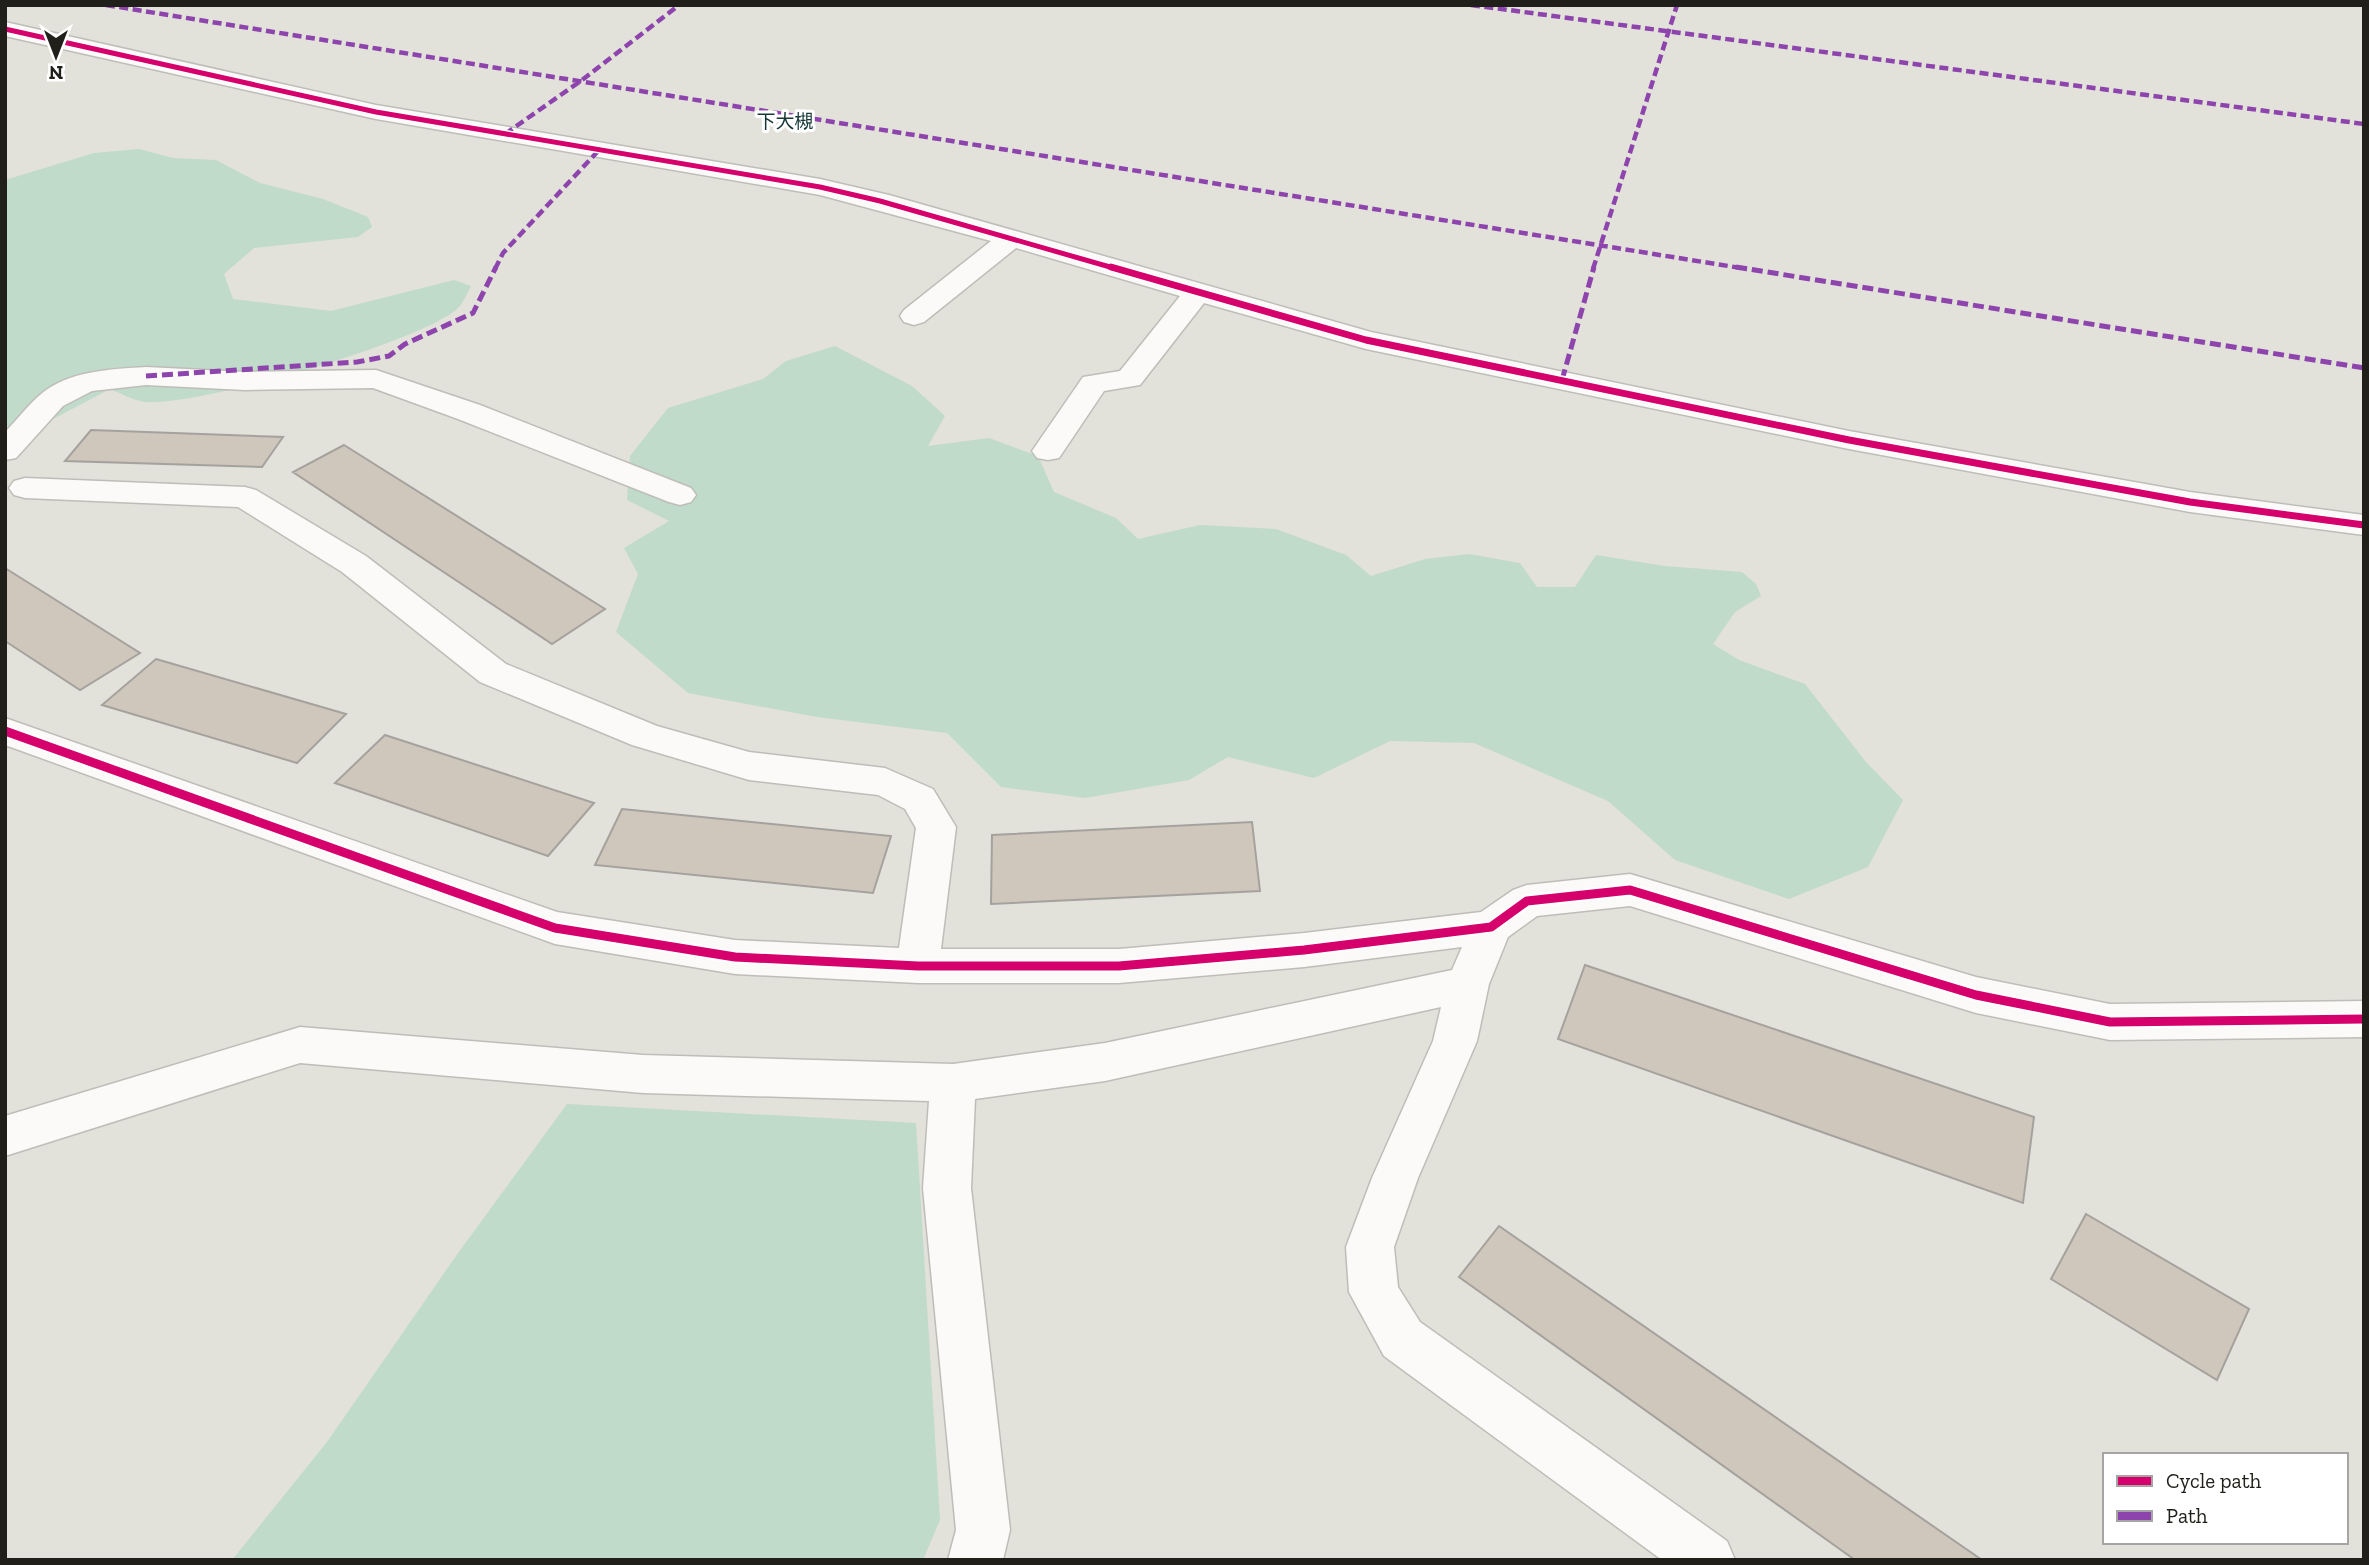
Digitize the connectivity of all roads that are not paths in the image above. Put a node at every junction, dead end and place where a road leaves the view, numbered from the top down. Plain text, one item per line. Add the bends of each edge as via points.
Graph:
1 (5, 29) edge
2 (1011, 239) junction
3 (1197, 293) junction
4 (914, 316) dead end
5 (5, 451) edge
6 (1048, 451) dead end
7 (26, 488) dead end
8 (680, 495) dead end
9 (2364, 524) edge
10 (5, 732) edge
11 (1491, 927) junction
12 (918, 966) junction
13 (1468, 984) junction
14 (2364, 1019) edge
15 (953, 1083) junction
16 (5, 1136) edge
17 (975, 1560) edge
18 (1708, 1560) edge

1 - 2 street via 376,112 820,187
2 - 3 street
2 - 4 street
3 - 6 street via 1129,379 1094,383
3 - 9 street via 1366,340 1849,440 2190,502
5 - 8 street via 51,400 83,384 146,376 245,381 376,379
7 - 12 street via 245,497 354,564 494,673 645,736 749,766 885,782 919,799 936,827
10 - 12 street via 555,928 735,957
11 - 12 street via 1119,966
11 - 13 street
11 - 14 street via 1527,901 1629,890 1976,995 2110,1022
13 - 15 street via 1105,1062
13 - 18 street via 1455,1041 1370,1247 1374,1292 1402,1339
15 - 16 street via 643,1074 300,1045
15 - 17 street via 947,1188 983,1530

